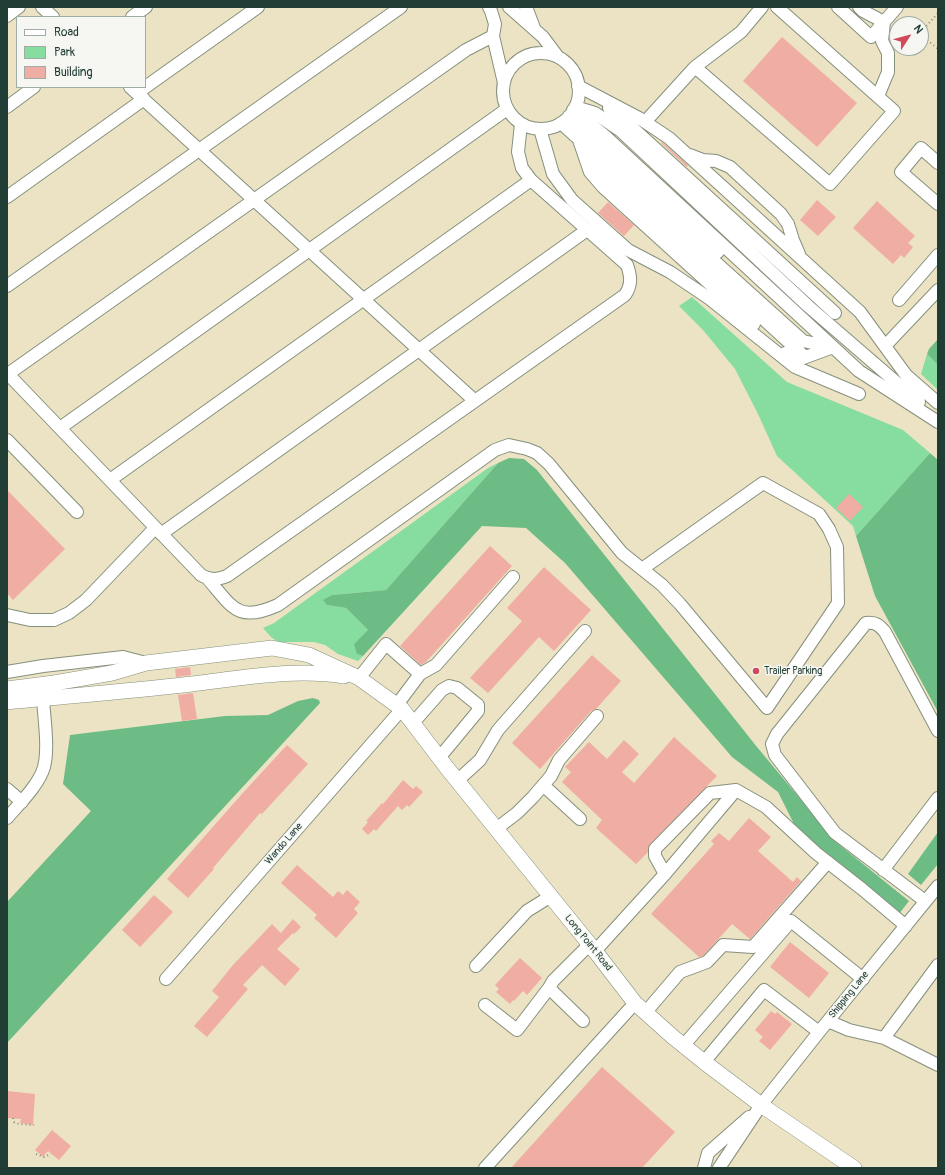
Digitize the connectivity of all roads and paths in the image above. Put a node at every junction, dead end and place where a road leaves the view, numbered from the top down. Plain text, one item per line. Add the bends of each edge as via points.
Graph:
1 (19, 7) edge
2 (42, 7) edge
3 (146, 7) edge
4 (258, 7) edge
5 (401, 7) edge
6 (489, 7) edge
7 (509, 7) edge
8 (526, 7) edge
9 (762, 7) edge
10 (777, 7) edge
11 (838, 7) edge
12 (859, 7) edge
13 (871, 7) edge
14 (891, 12) edge
15 (938, 13) edge
16 (7, 16) edge
17 (52, 16) edge
18 (133, 16) edge
19 (929, 24) edge
20 (534, 29) junction
21 (493, 36) junction
22 (929, 41) edge
23 (938, 49) edge
24 (558, 57) junction
25 (695, 67) junction
26 (504, 83) junction
27 (146, 87) edge
28 (33, 88) edge
29 (582, 90) junction
30 (137, 93) edge
31 (878, 96) junction
32 (7, 107) edge
33 (620, 108) junction
34 (508, 109) junction
35 (573, 113) junction
36 (645, 122) junction
37 (521, 124) junction
38 (540, 129) junction
39 (578, 139) junction
40 (199, 150) junction
41 (686, 154) junction
42 (938, 163) edge
43 (531, 180) junction
44 (7, 196) edge
45 (254, 200) junction
46 (938, 204) edge
47 (587, 230) junction
48 (310, 250) junction
49 (801, 259) junction
50 (936, 262) edge
51 (7, 286) edge
52 (938, 290) edge
53 (363, 300) junction
54 (899, 300) dead end
55 (837, 318) junction
56 (842, 336) junction
57 (830, 345) junction
58 (885, 346) junction
59 (419, 350) junction
60 (8, 373) edge
61 (858, 394) dead end
62 (475, 401) junction
63 (938, 403) edge
64 (938, 419) edge
65 (938, 422) edge
66 (60, 428) junction
67 (7, 440) edge
68 (110, 480) junction
69 (77, 512) dead end
70 (158, 531) junction
71 (642, 569) junction
72 (513, 577) dead end
73 (208, 579) junction
74 (7, 615) edge
75 (585, 631) dead end
76 (146, 663) junction
77 (7, 672) edge
78 (420, 674) junction
79 (359, 678) junction
80 (7, 688) edge
81 (43, 698) junction
82 (7, 702) edge
83 (399, 707) junction
84 (597, 716) dead end
85 (413, 724) junction
86 (938, 730) edge
87 (439, 758) junction
88 (457, 781) junction
89 (543, 785) junction
90 (7, 789) edge
91 (736, 790) junction
92 (938, 798) edge
93 (22, 802) junction
94 (7, 818) edge
95 (580, 819) dead end
96 (496, 829) junction
97 (828, 862) junction
98 (883, 870) junction
99 (665, 874) junction
100 (938, 886) edge
101 (550, 896) junction
102 (926, 901) junction
103 (906, 926) junction
104 (592, 948) junction
105 (476, 966) dead end
106 (938, 966) edge
107 (863, 978) junction
108 (166, 979) dead end
109 (549, 988) junction
110 (485, 1005) dead end
111 (640, 1008) junction
112 (583, 1021) dead end
113 (828, 1021) junction
114 (819, 1032) junction
115 (884, 1038) junction
116 (683, 1046) junction
117 (704, 1062) junction
118 (938, 1066) edge
119 (761, 1105) junction
120 (13, 1118) dead end
121 (34, 1125) dead end
122 (36, 1154) dead end
123 (51, 1154) dead end
124 (485, 1168) edge
125 (704, 1168) edge
126 (720, 1168) edge
127 (854, 1168) edge

1 - 16 street
2 - 17 street
3 - 18 street
4 - 27 street
5 - 40 street
6 - 21 street via 495,24
7 - 20 street
8 - 20 street
9 - 25 street via 741,32
10 - 31 street
11 - 14 street via 871,37
12 - 14 street via 863,11
13 - 14 street
14 - 31 street via 882,41 888,53 888,72
15 - 19 path
20 - 24 street
21 - 26 street
21 - 45 street via 466,50
22 - 23 path
24 - 26 street via 544,54 524,57 513,65
24 - 29 street via 573,72
25 - 31 street via 830,184 894,111
25 - 36 street
26 - 34 street via 503,96
28 - 32 street
29 - 33 street
29 - 35 street
29 - 55 street via 625,122
30 - 40 street
30 - 44 street
33 - 36 street
33 - 55 street via 831,298
34 - 37 street
34 - 48 street
35 - 38 street via 548,128
35 - 39 street
35 - 56 street via 595,113 621,131
35 - 57 street via 605,136
36 - 41 street via 669,138
37 - 38 street
37 - 43 street via 518,152 522,168
38 - 61 street via 553,174 572,200 628,250 670,272 710,299 795,367
39 - 57 street via 803,341
39 - 57 street via 590,172 603,188 795,361
40 - 45 street
40 - 51 street
41 - 49 street
41 - 49 street via 730,167 764,198 788,224
42 - 46 street via 921,148 901,172
43 - 47 street
43 - 53 street
45 - 48 street
45 - 60 street
47 - 59 street
47 - 62 street via 627,265 631,276 629,290
48 - 53 street
48 - 66 street
49 - 58 street via 860,312
50 - 54 street
52 - 58 street
53 - 59 street
53 - 68 street
55 - 56 street
56 - 64 street
57 - 65 street via 859,371
58 - 63 street via 906,375
59 - 62 street
59 - 70 street
60 - 66 street
62 - 73 street via 227,576
66 - 68 street
67 - 69 street
68 - 70 street
70 - 73 street
70 - 74 street via 69,613 54,620 30,620
71 - 71 street via 680,604 767,708 838,604 836,547 829,528 819,514 763,483
71 - 73 street via 622,553 549,464 538,454 527,449 509,446 495,450 278,605 250,614 239,611 230,605
72 - 78 street via 436,665
75 - 88 street via 498,730 480,760
76 - 77 street via 123,657
76 - 79 main road, Long Point Road via 272,648 309,654
76 - 80 main road, Long Point Road via 112,673
78 - 79 street via 386,644
78 - 83 street, Wando Lane
79 - 81 main road via 299,672
79 - 83 main road, Long Point Road
81 - 82 main road
81 - 93 street via 46,753 43,768
83 - 85 main road, Long Point Road
83 - 108 street, Wando Lane
84 - 89 street via 559,760
85 - 87 main road, Long Point Road
85 - 87 street via 442,690 449,686 457,688 478,705 478,711
86 - 98 street via 885,632 872,622 866,623 861,629 792,714 772,744 775,755 835,833
87 - 88 main road, Long Point Road
88 - 96 main road, Long Point Road
89 - 95 street
89 - 96 street via 517,813
90 - 93 street
91 - 97 street via 766,808
91 - 99 street
91 - 99 street via 710,793 655,849 655,856
92 - 98 street
93 - 94 street
96 - 101 main road, Long Point Road
97 - 103 street
97 - 111 street via 753,947 722,945 707,962 680,972
98 - 102 street
99 - 104 street
100 - 102 street, Shipping Lane
101 - 104 main road, Long Point Road
101 - 105 street via 527,911
102 - 103 street, Shipping Lane
103 - 107 street, Shipping Lane
104 - 109 street via 553,981
104 - 111 main road, Long Point Road
106 - 115 street
107 - 113 street, Shipping Lane
107 - 116 street via 791,921
109 - 110 street via 517,1030
109 - 112 street
111 - 116 main road, Long Point Road
111 - 124 street
113 - 114 street, Shipping Lane
113 - 115 street via 849,1030
114 - 117 street via 764,990
114 - 119 street, Shipping Lane
115 - 118 street
116 - 117 main road, Long Point Road
117 - 119 main road, Long Point Road
119 - 125 street via 708,1153
119 - 126 street
119 - 127 main road, Long Point Road
120 - 121 path via 14,1122 19,1124
122 - 123 path via 44,1157

